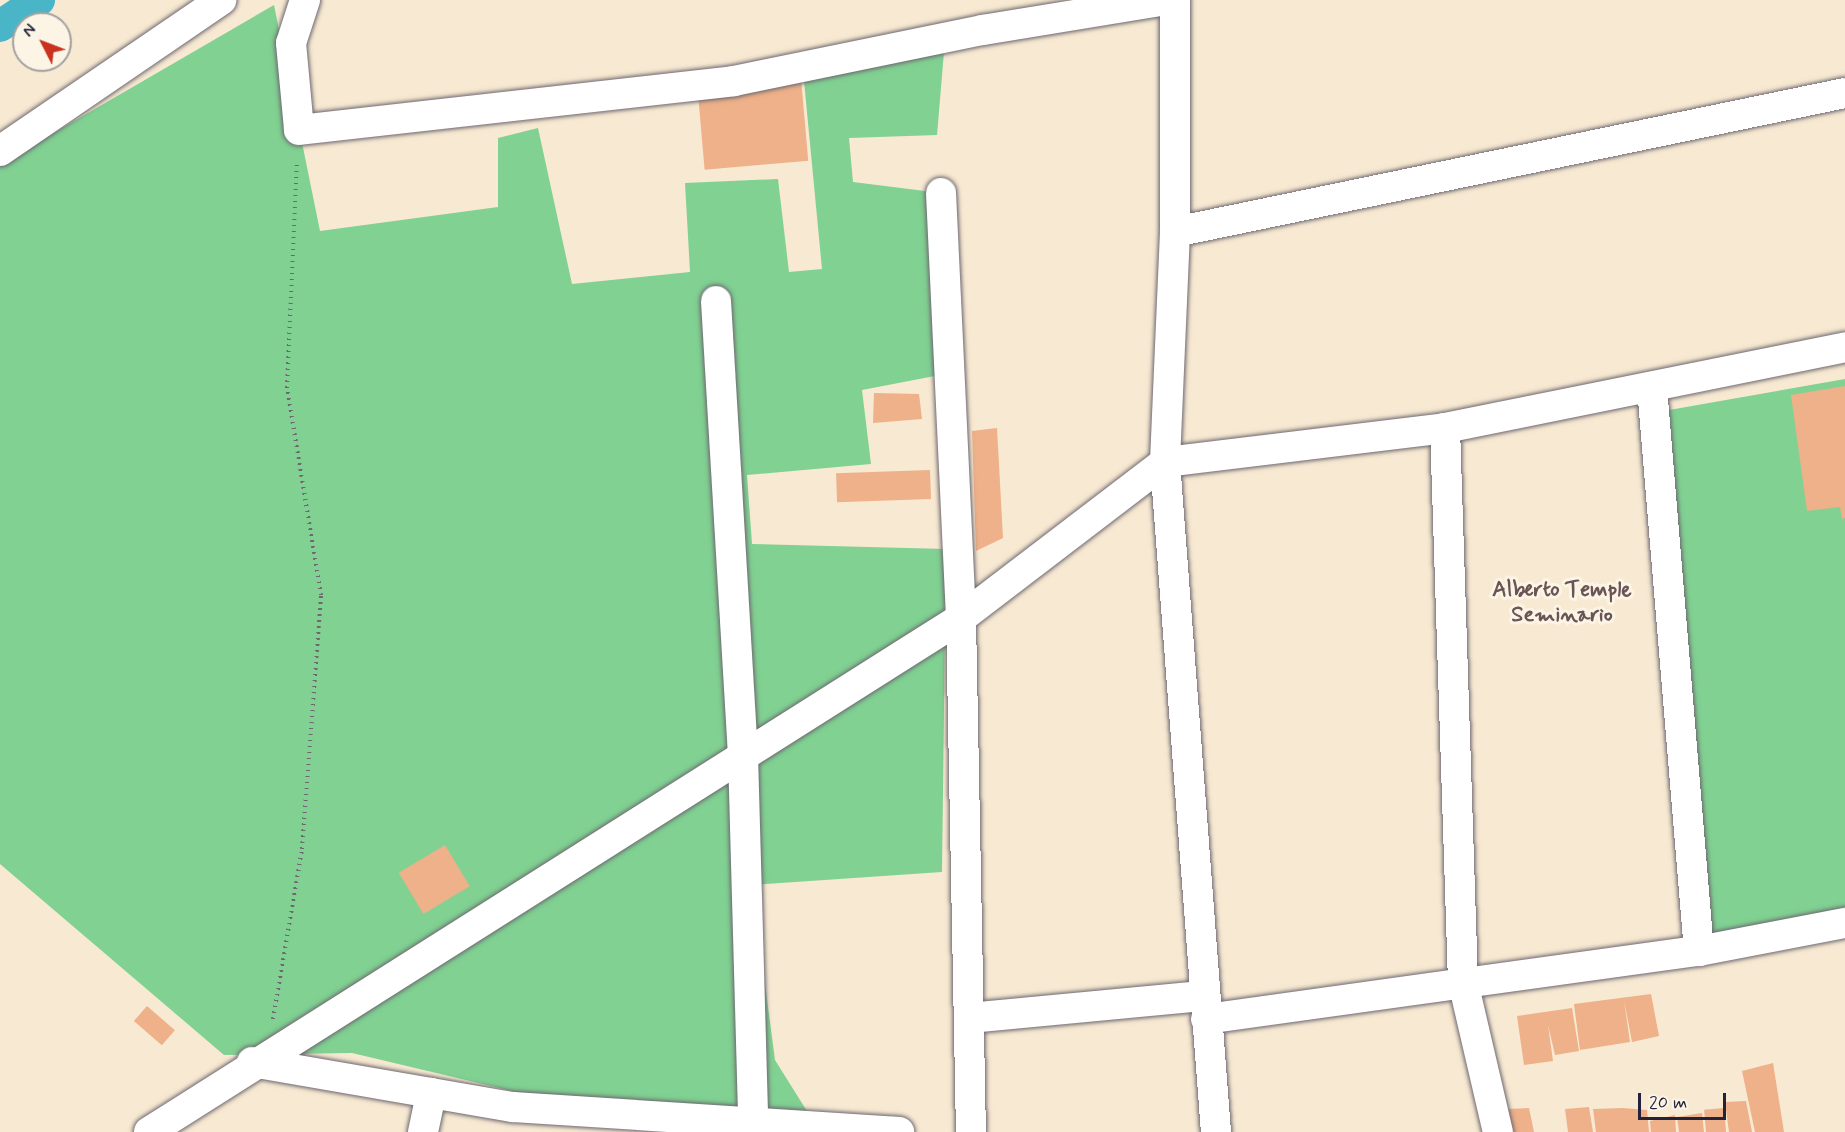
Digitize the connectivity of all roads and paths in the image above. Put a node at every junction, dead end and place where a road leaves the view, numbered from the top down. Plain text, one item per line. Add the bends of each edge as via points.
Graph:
1 (221, 0) edge
2 (305, 0) edge
3 (1166, 0) edge
4 (1175, 0) edge
5 (1845, 93) edge
6 (299, 130) junction
7 (0, 151) edge
8 (940, 193) dead end
9 (1175, 232) junction
10 (716, 301) dead end
11 (1845, 347) edge
12 (1652, 387) junction
13 (1445, 428) junction
14 (1165, 462) junction
15 (961, 618) junction
16 (743, 755) junction
17 (1845, 923) edge
18 (1699, 951) junction
19 (1463, 982) junction
20 (1204, 1007) junction
21 (969, 1018) junction
22 (260, 1057) junction
23 (431, 1093) junction
24 (753, 1122) junction
25 (149, 1132) edge
26 (423, 1132) edge
27 (899, 1132) edge
28 (971, 1132) edge
29 (1216, 1132) edge
30 (1498, 1132) edge

1 - 7 street
2 - 6 street via 291,43
3 - 6 street via 1006,25 734,81
4 - 9 street
5 - 9 street
6 - 22 path via 287,388 321,596 302,849
8 - 15 street
9 - 14 street
10 - 16 street
11 - 12 street
12 - 13 street
12 - 18 street
13 - 14 street
13 - 19 street
14 - 15 street
14 - 20 street
15 - 16 street
15 - 21 street
16 - 22 street
16 - 24 street
17 - 18 street
18 - 19 street
19 - 20 street
19 - 30 street
20 - 21 street
20 - 29 street
21 - 28 street
22 - 23 street
22 - 25 street
23 - 24 street via 513,1107
23 - 26 street
24 - 27 street

